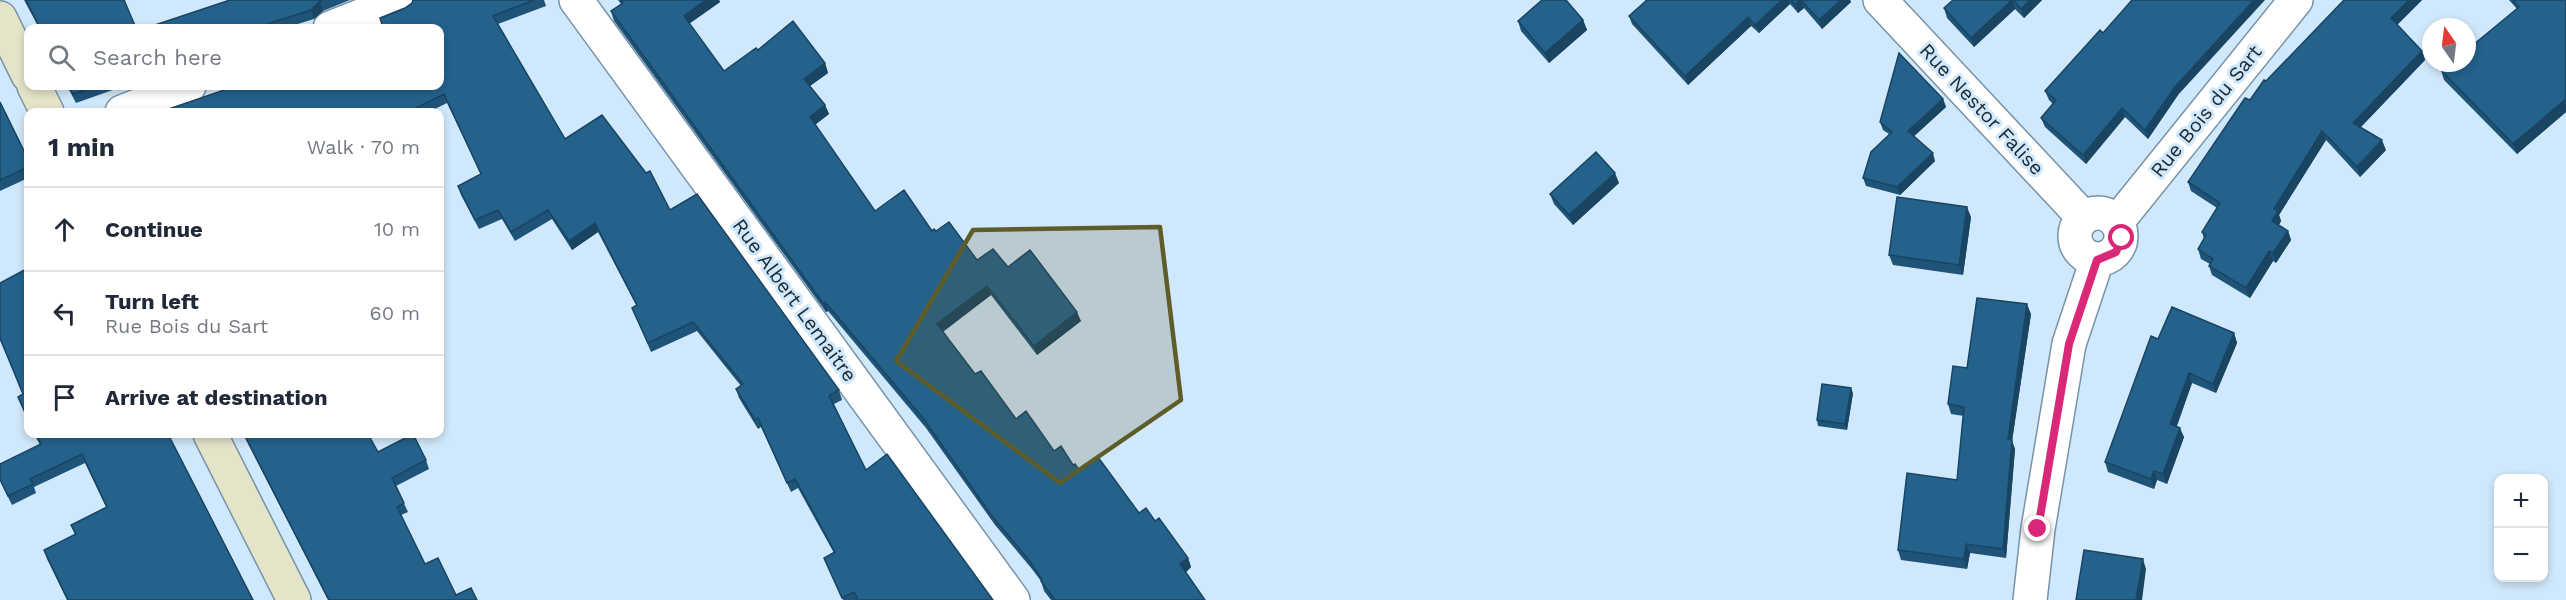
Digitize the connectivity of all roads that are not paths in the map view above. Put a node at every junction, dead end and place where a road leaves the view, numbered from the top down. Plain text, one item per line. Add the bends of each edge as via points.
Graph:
1 (401, 0) edge
2 (576, 0) edge
3 (1880, 0) edge
4 (2296, 0) edge
5 (0, 18) edge
6 (340, 24) edge
7 (24, 67) edge
8 (36, 90) edge
9 (179, 90) edge
10 (45, 108) edge
11 (132, 108) edge
12 (2084, 218) junction
13 (2117, 222) junction
14 (2097, 260) junction
15 (212, 438) edge
16 (294, 600) edge
17 (1013, 600) edge
18 (2030, 600) edge

1 - 6 street
2 - 17 street, Rue Albert Lemaitre
3 - 12 street, Rue Nestor Falise
4 - 13 street, Rue Bois du Sart
5 - 7 main road
8 - 10 main road
9 - 11 street
12 - 13 street via 2103,213
12 - 14 street via 2075,231 2077,247
13 - 14 street via 2120,246 2109,257
14 - 18 street via 2069,344
15 - 16 main road

